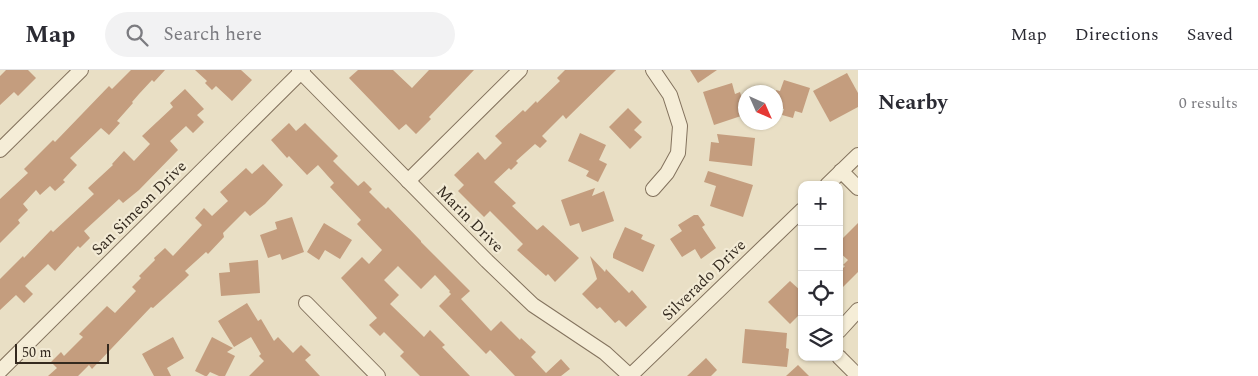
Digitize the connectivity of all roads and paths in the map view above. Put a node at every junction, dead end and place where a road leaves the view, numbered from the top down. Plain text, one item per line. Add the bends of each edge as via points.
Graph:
1 (80, 70) edge
2 (520, 70) edge
3 (653, 70) edge
4 (301, 71) edge
5 (0, 150) edge
6 (858, 155) edge
7 (841, 171) junction
8 (408, 181) junction
9 (832, 181) edge
10 (858, 188) edge
11 (653, 189) dead end
12 (798, 214) edge
13 (306, 303) dead end
14 (858, 310) edge
15 (843, 327) edge
16 (843, 361) edge
17 (0, 371) edge
18 (378, 376) edge
19 (630, 376) edge
20 (858, 376) edge

1 - 5 street
2 - 8 street
3 - 11 street via 670,95 680,126 678,153
4 - 8 street, Marin Drive
4 - 17 street, San Simeon Drive
6 - 7 street
7 - 9 street
7 - 10 street
8 - 19 street, Marin Drive via 533,305 605,353
12 - 19 street, Silverado Drive
13 - 18 street
14 - 15 street
16 - 20 street

